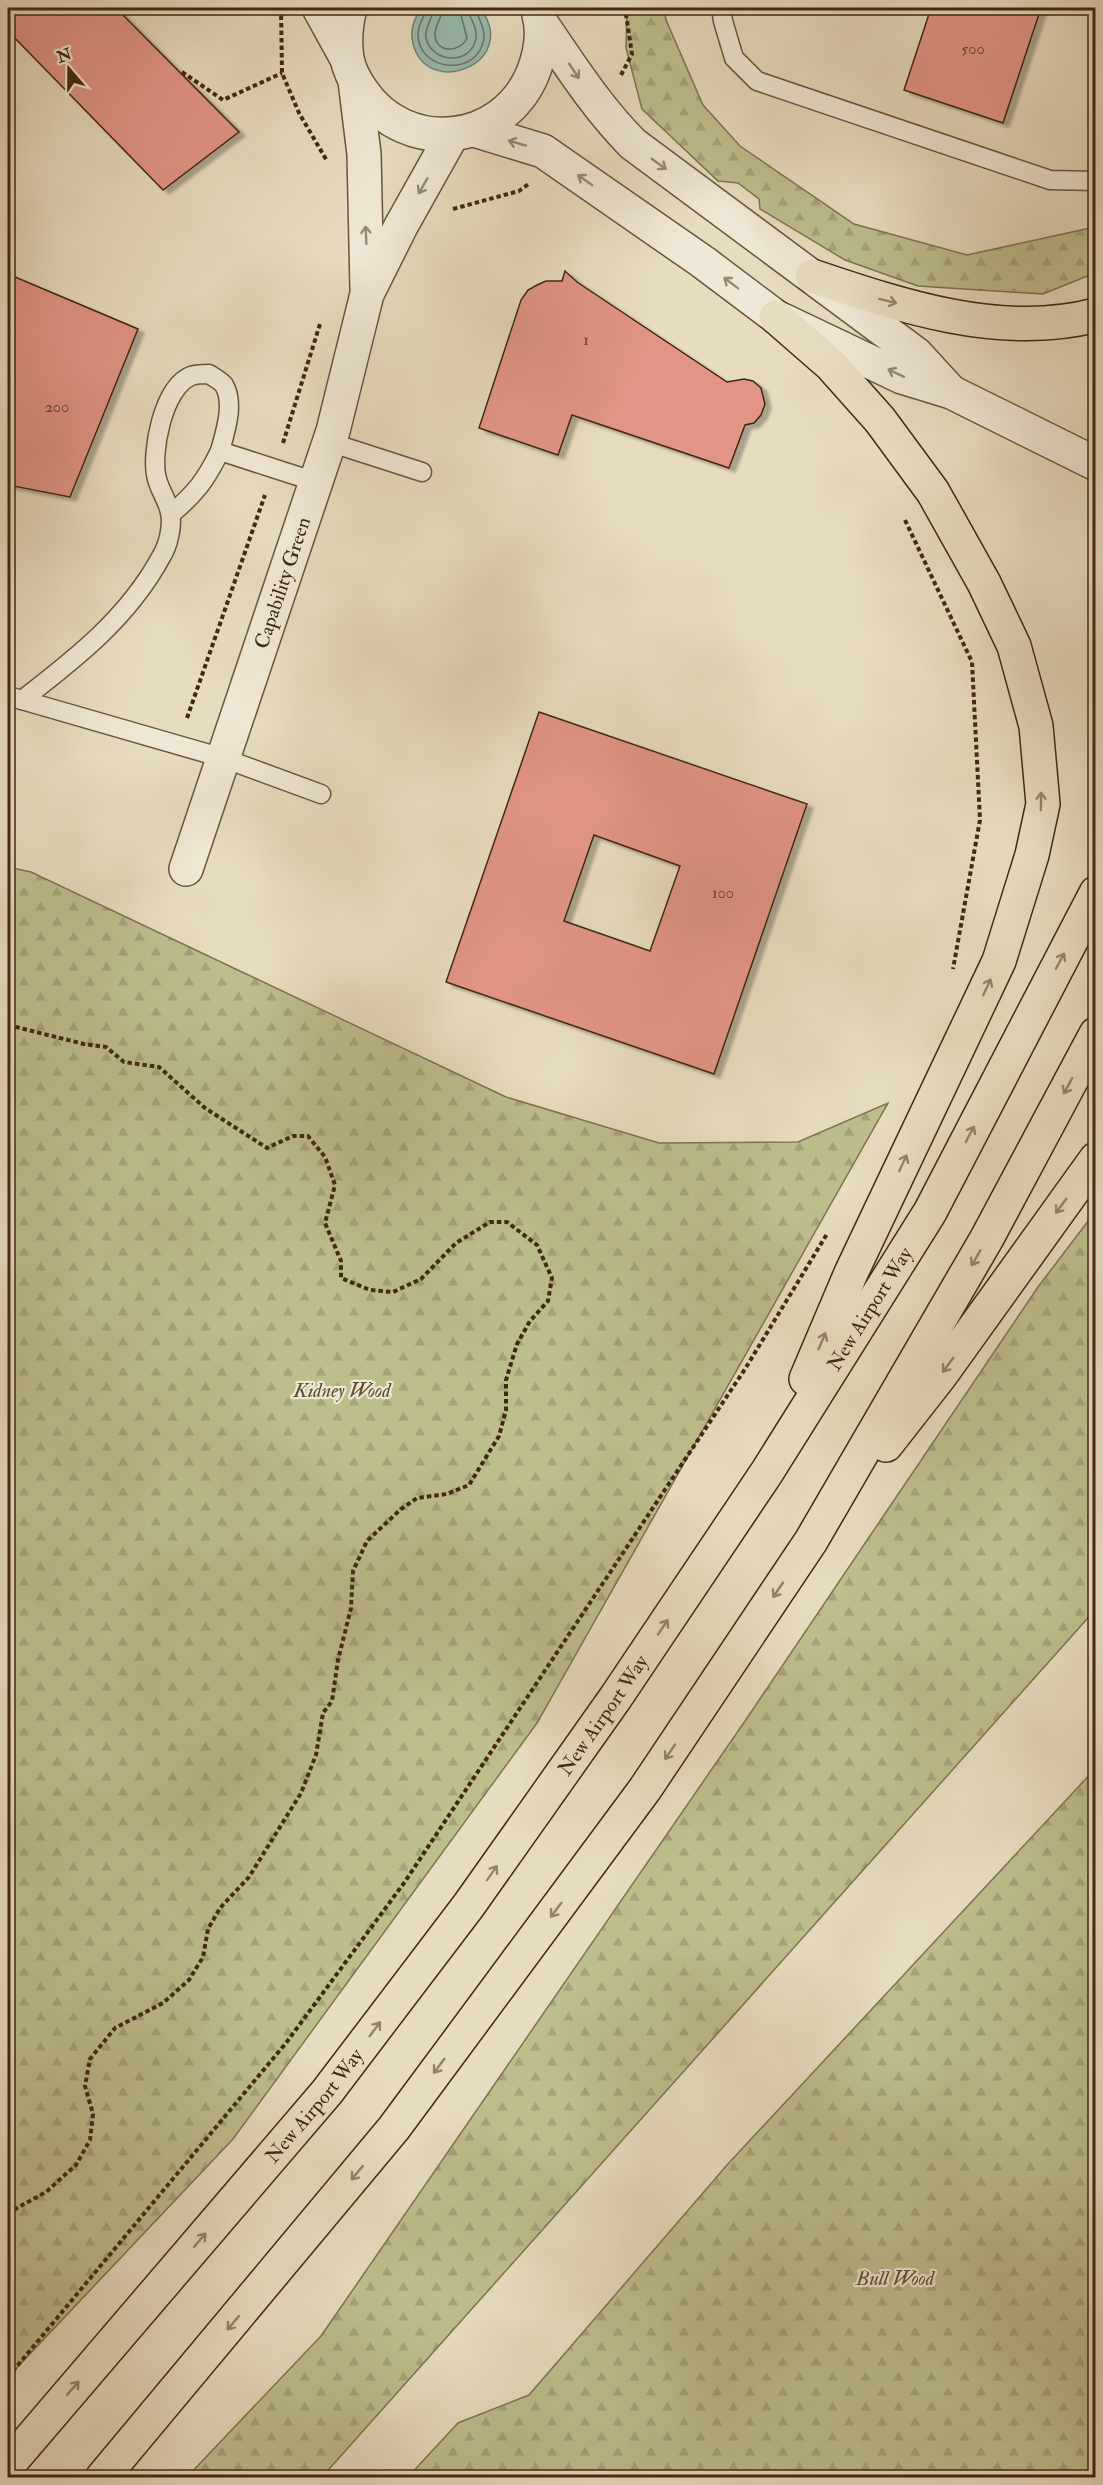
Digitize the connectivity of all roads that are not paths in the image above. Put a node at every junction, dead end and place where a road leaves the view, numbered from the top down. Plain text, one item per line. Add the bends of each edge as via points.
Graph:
1 (319, 8) edge
2 (350, 8) edge
3 (721, 8) edge
4 (539, 15) edge
5 (351, 70) junction
6 (463, 133) junction
7 (1095, 181) edge
8 (812, 276) junction
9 (367, 294) junction
10 (1095, 315) edge
11 (776, 316) junction
12 (951, 392) junction
13 (329, 442) junction
14 (220, 451) junction
15 (1095, 464) edge
16 (422, 472) dead end
17 (316, 482) junction
18 (171, 514) junction
19 (15, 698) edge
20 (223, 758) junction
21 (321, 794) dead end
22 (186, 869) dead end
23 (1095, 893) edge
24 (1095, 1034) edge
25 (1095, 1158) edge
26 (767, 1472) junction
27 (811, 1541) junction
28 (35, 2433) junction
29 (8, 2458) edge
30 (8, 2465) edge
31 (102, 2478) edge

1 - 5 street
2 - 5 street via 345,31
3 - 7 lane via 734,58 757,81 1050,180
4 - 6 street via 539,57 526,89 504,114
4 -> 8 street via 585,88 633,144
5 - 6 street via 369,101 387,118 430,134
9 -> 5 street via 364,154
6 -> 9 street via 401,226
11 -> 6 street via 543,151
8 -> 10 highway via 880,299 958,318 1032,324
8 - 12 street via 916,354
9 - 13 street, Capability Green
12 -> 11 street via 902,377
26 -> 11 highway via 851,1273 999,961 1032,855 1043,804 1036,726 1014,646 984,583 933,492 880,420 831,365
12 - 15 street
13 - 16 lane
13 - 17 street, Capability Green
14 - 17 lane
14 - 18 lane via 198,490
14 - 18 lane via 227,426 224,384 209,374 190,376 176,389 164,412 154,449 156,479
17 - 20 street, Capability Green
18 - 19 lane via 169,538 162,556 130,603 89,647
19 - 20 lane
20 - 21 lane
20 - 22 street, Capability Green
26 -> 23 highway, New Airport Way via 930,1212
24 -> 27 highway via 987,1238
25 -> 27 highway via 940,1376
28 -> 26 highway, New Airport Way via 327,2092 427,1961 616,1697
27 -> 31 highway via 645,1789 394,2128
28 - 29 highway
28 - 30 highway, New Airport Way

